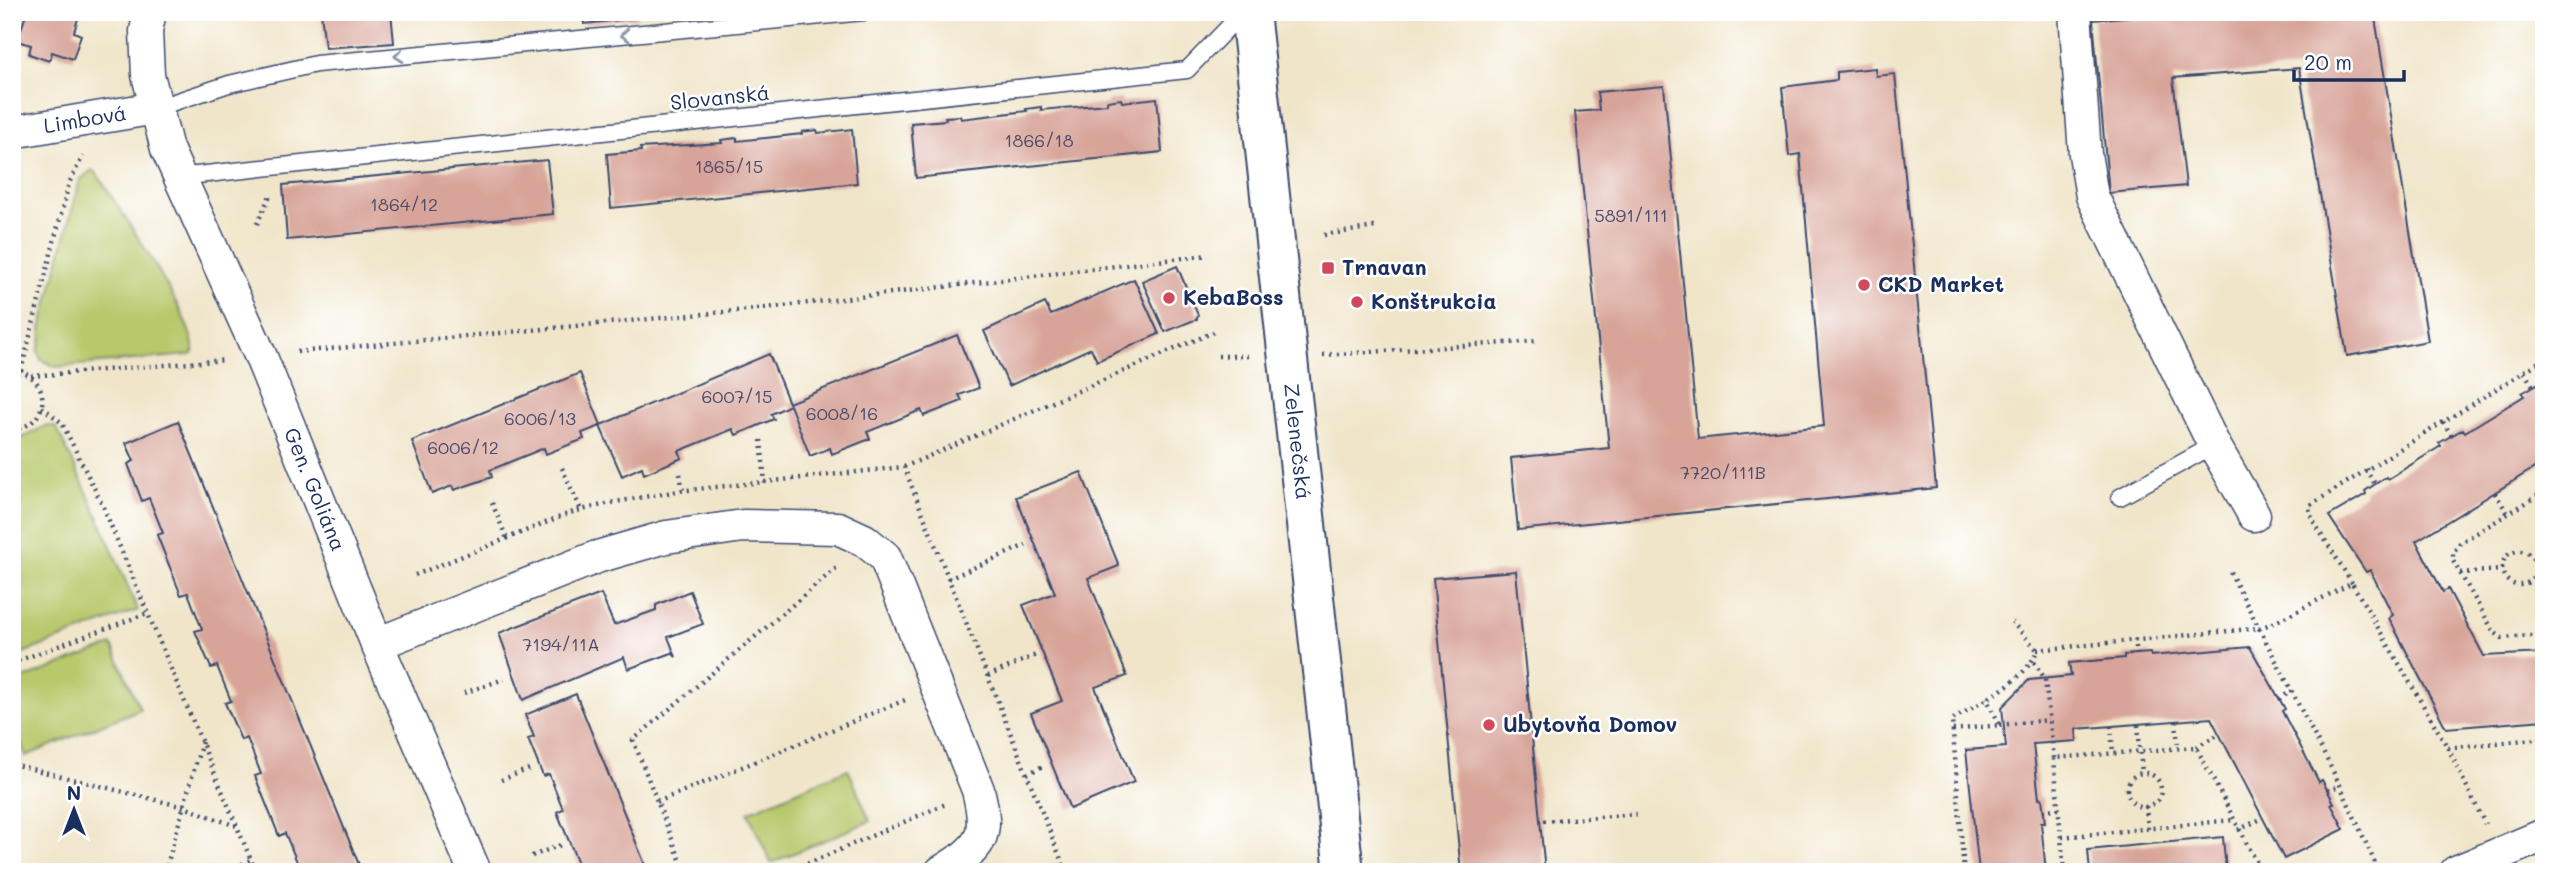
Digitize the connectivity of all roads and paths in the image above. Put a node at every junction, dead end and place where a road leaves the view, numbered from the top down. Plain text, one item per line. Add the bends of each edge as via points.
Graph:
1 (150, 12) edge
2 (864, 12) edge
3 (1243, 12) edge
4 (1250, 12) edge
5 (2075, 12) edge
6 (156, 108) junction
7 (12, 132) edge
8 (84, 153) dead end
9 (178, 177) junction
10 (1375, 227) dead end
11 (1324, 235) dead end
12 (1208, 255) dead end
13 (1216, 331) dead end
14 (1537, 341) dead end
15 (1287, 355) junction
16 (1218, 356) dead end
17 (261, 357) junction
18 (2544, 359) edge
19 (12, 371) edge
20 (21, 371) junction
21 (2524, 372) junction
22 (31, 376) junction
23 (2533, 386) dead end
24 (42, 407) junction
25 (2443, 422) junction
26 (12, 429) edge
27 (2452, 436) dead end
28 (761, 440) dead end
29 (2214, 445) junction
30 (904, 467) junction
31 (562, 468) dead end
32 (2366, 469) junction
33 (680, 474) dead end
34 (765, 483) junction
35 (2375, 484) dead end
36 (682, 491) junction
37 (2495, 492) dead end
38 (2544, 492) edge
39 (2120, 498) dead end
40 (492, 503) dead end
41 (581, 510) junction
42 (2508, 514) junction
43 (2255, 515) dead end
44 (507, 539) junction
45 (867, 542) junction
46 (1026, 545) dead end
47 (2544, 566) edge
48 (2536, 567) junction
49 (2502, 570) junction
50 (2230, 572) dead end
51 (2460, 573) junction
52 (415, 575) dead end
53 (948, 579) junction
54 (2352, 583) junction
55 (148, 613) junction
56 (2011, 622) dead end
57 (2259, 628) junction
58 (2544, 635) edge
59 (2135, 639) junction
60 (377, 643) junction
61 (2037, 650) junction
62 (2137, 654) dead end
63 (1036, 655) dead end
64 (2034, 662) junction
65 (12, 663) edge
66 (988, 676) junction
67 (504, 679) dead end
68 (937, 687) junction
69 (2292, 691) junction
70 (464, 693) dead end
71 (1986, 698) junction
72 (2279, 699) dead end
73 (2049, 720) junction
74 (2176, 721) dead end
75 (2137, 724) dead end
76 (2000, 725) junction
77 (2111, 726) dead end
78 (1953, 730) junction
79 (2219, 734) dead end
80 (2544, 738) edge
81 (202, 742) junction
82 (2196, 747) junction
83 (2178, 748) junction
84 (2448, 748) junction
85 (2140, 751) junction
86 (2113, 753) junction
87 (2054, 758) junction
88 (12, 764) edge
89 (1042, 766) dead end
90 (532, 768) dead end
91 (2142, 773) junction
92 (1027, 774) junction
93 (500, 780) dead end
94 (2340, 785) junction
95 (978, 790) junction
96 (2328, 791) dead end
97 (657, 803) junction
98 (2146, 806) junction
99 (184, 807) junction
100 (2059, 809) junction
101 (2043, 810) dead end
102 (1639, 814) dead end
103 (2263, 818) dead end
104 (2233, 820) junction
105 (1544, 821) dead end
106 (237, 826) junction
107 (2487, 828) dead end
108 (2148, 829) junction
109 (2238, 830) junction
110 (2544, 835) edge
111 (2062, 837) junction
112 (563, 844) dead end
113 (533, 856) dead end
114 (251, 860) junction
115 (165, 872) edge
116 (222, 872) edge
117 (256, 872) edge
118 (475, 872) edge
119 (685, 872) edge
120 (788, 872) edge
121 (941, 872) edge
122 (1066, 872) edge
123 (1344, 872) edge
124 (1964, 872) edge
125 (2064, 872) edge
126 (2262, 872) edge
127 (2379, 872) edge
128 (2456, 872) edge

1 - 6 street, Gen. Goliána via 148,75
2 -> 6 lane via 317,64 229,84
3 - 9 lane, Slovanská via 1186,70
4 - 15 street, Zelenečská
5 - 29 street via 2092,196
6 - 7 street, Limbová
6 - 9 street, Gen. Goliána
8 - 20 path via 69,183
9 - 17 street, Gen. Goliána
10 - 11 path
12 - 17 path via 767,308
13 - 30 path
14 - 15 path
15 - 16 path
15 - 123 street, Zelenečská
17 - 22 path
17 - 60 street, Gen. Goliána
18 - 21 path
19 - 20 path
20 - 22 path
21 - 23 path
21 - 25 path
22 - 24 path via 39,384
24 - 26 path via 29,425
24 - 55 path via 62,423
25 - 27 path
25 - 32 path
28 - 34 path
29 - 39 lane
29 - 43 street
30 - 34 path
30 - 53 path
31 - 41 path
32 - 35 path
32 - 54 path via 2309,506 2312,519
33 - 36 path
34 - 36 path
36 - 41 path
37 - 42 path
38 - 42 path
40 - 44 path
41 - 44 path
42 - 51 path via 2460,543 2453,561
44 - 52 path
45 - 60 street via 838,528 809,526 743,526 666,537 597,557
45 - 68 street via 885,557
45 - 97 path via 634,740
46 - 53 path
47 - 48 path
48 - 49 path via 2535,575 2521,585 2505,578
48 - 49 path via 2533,558 2518,551 2509,555
49 - 51 path
50 - 57 path
51 - 58 path via 2502,638
53 - 66 path
54 - 57 path
54 - 84 path
55 - 65 path
55 - 81 path
56 - 61 path
57 - 59 path
57 - 69 path
59 - 61 path
59 - 62 path
60 - 118 street, Gen. Goliána
61 - 64 path
63 - 66 path
64 - 71 path
64 - 73 path via 2045,679
66 - 92 path
67 - 70 path
68 - 95 street
68 - 97 path
69 - 72 path
69 - 94 path
71 - 76 path
71 - 78 path via 1952,720
73 - 76 path
73 - 87 path
74 - 83 path
75 - 85 path
76 - 78 path
77 - 86 path
78 - 124 path
79 - 82 path
80 - 84 path
81 - 99 path
81 - 106 path
82 - 83 path
82 - 104 path
83 - 85 path
84 - 107 path
85 - 86 path
85 - 91 path
86 - 87 path
87 - 100 path
88 - 99 path
89 - 92 path
90 - 93 path
91 - 98 path via 2129,781 2127,790 2135,804
91 - 98 path via 2159,780 2161,789 2159,798
92 - 122 path
94 - 96 path
94 - 127 path
95 - 120 path
95 - 121 street via 985,815 982,839
97 - 119 path
98 - 108 path
99 - 106 path
99 - 115 path
100 - 101 path
100 - 111 path
102 - 105 path
103 - 109 path
104 - 108 path
104 - 109 path
106 - 114 path
108 - 111 path
109 - 126 path
110 - 128 street
111 - 125 path
112 - 113 path
114 - 116 path
114 - 117 path

